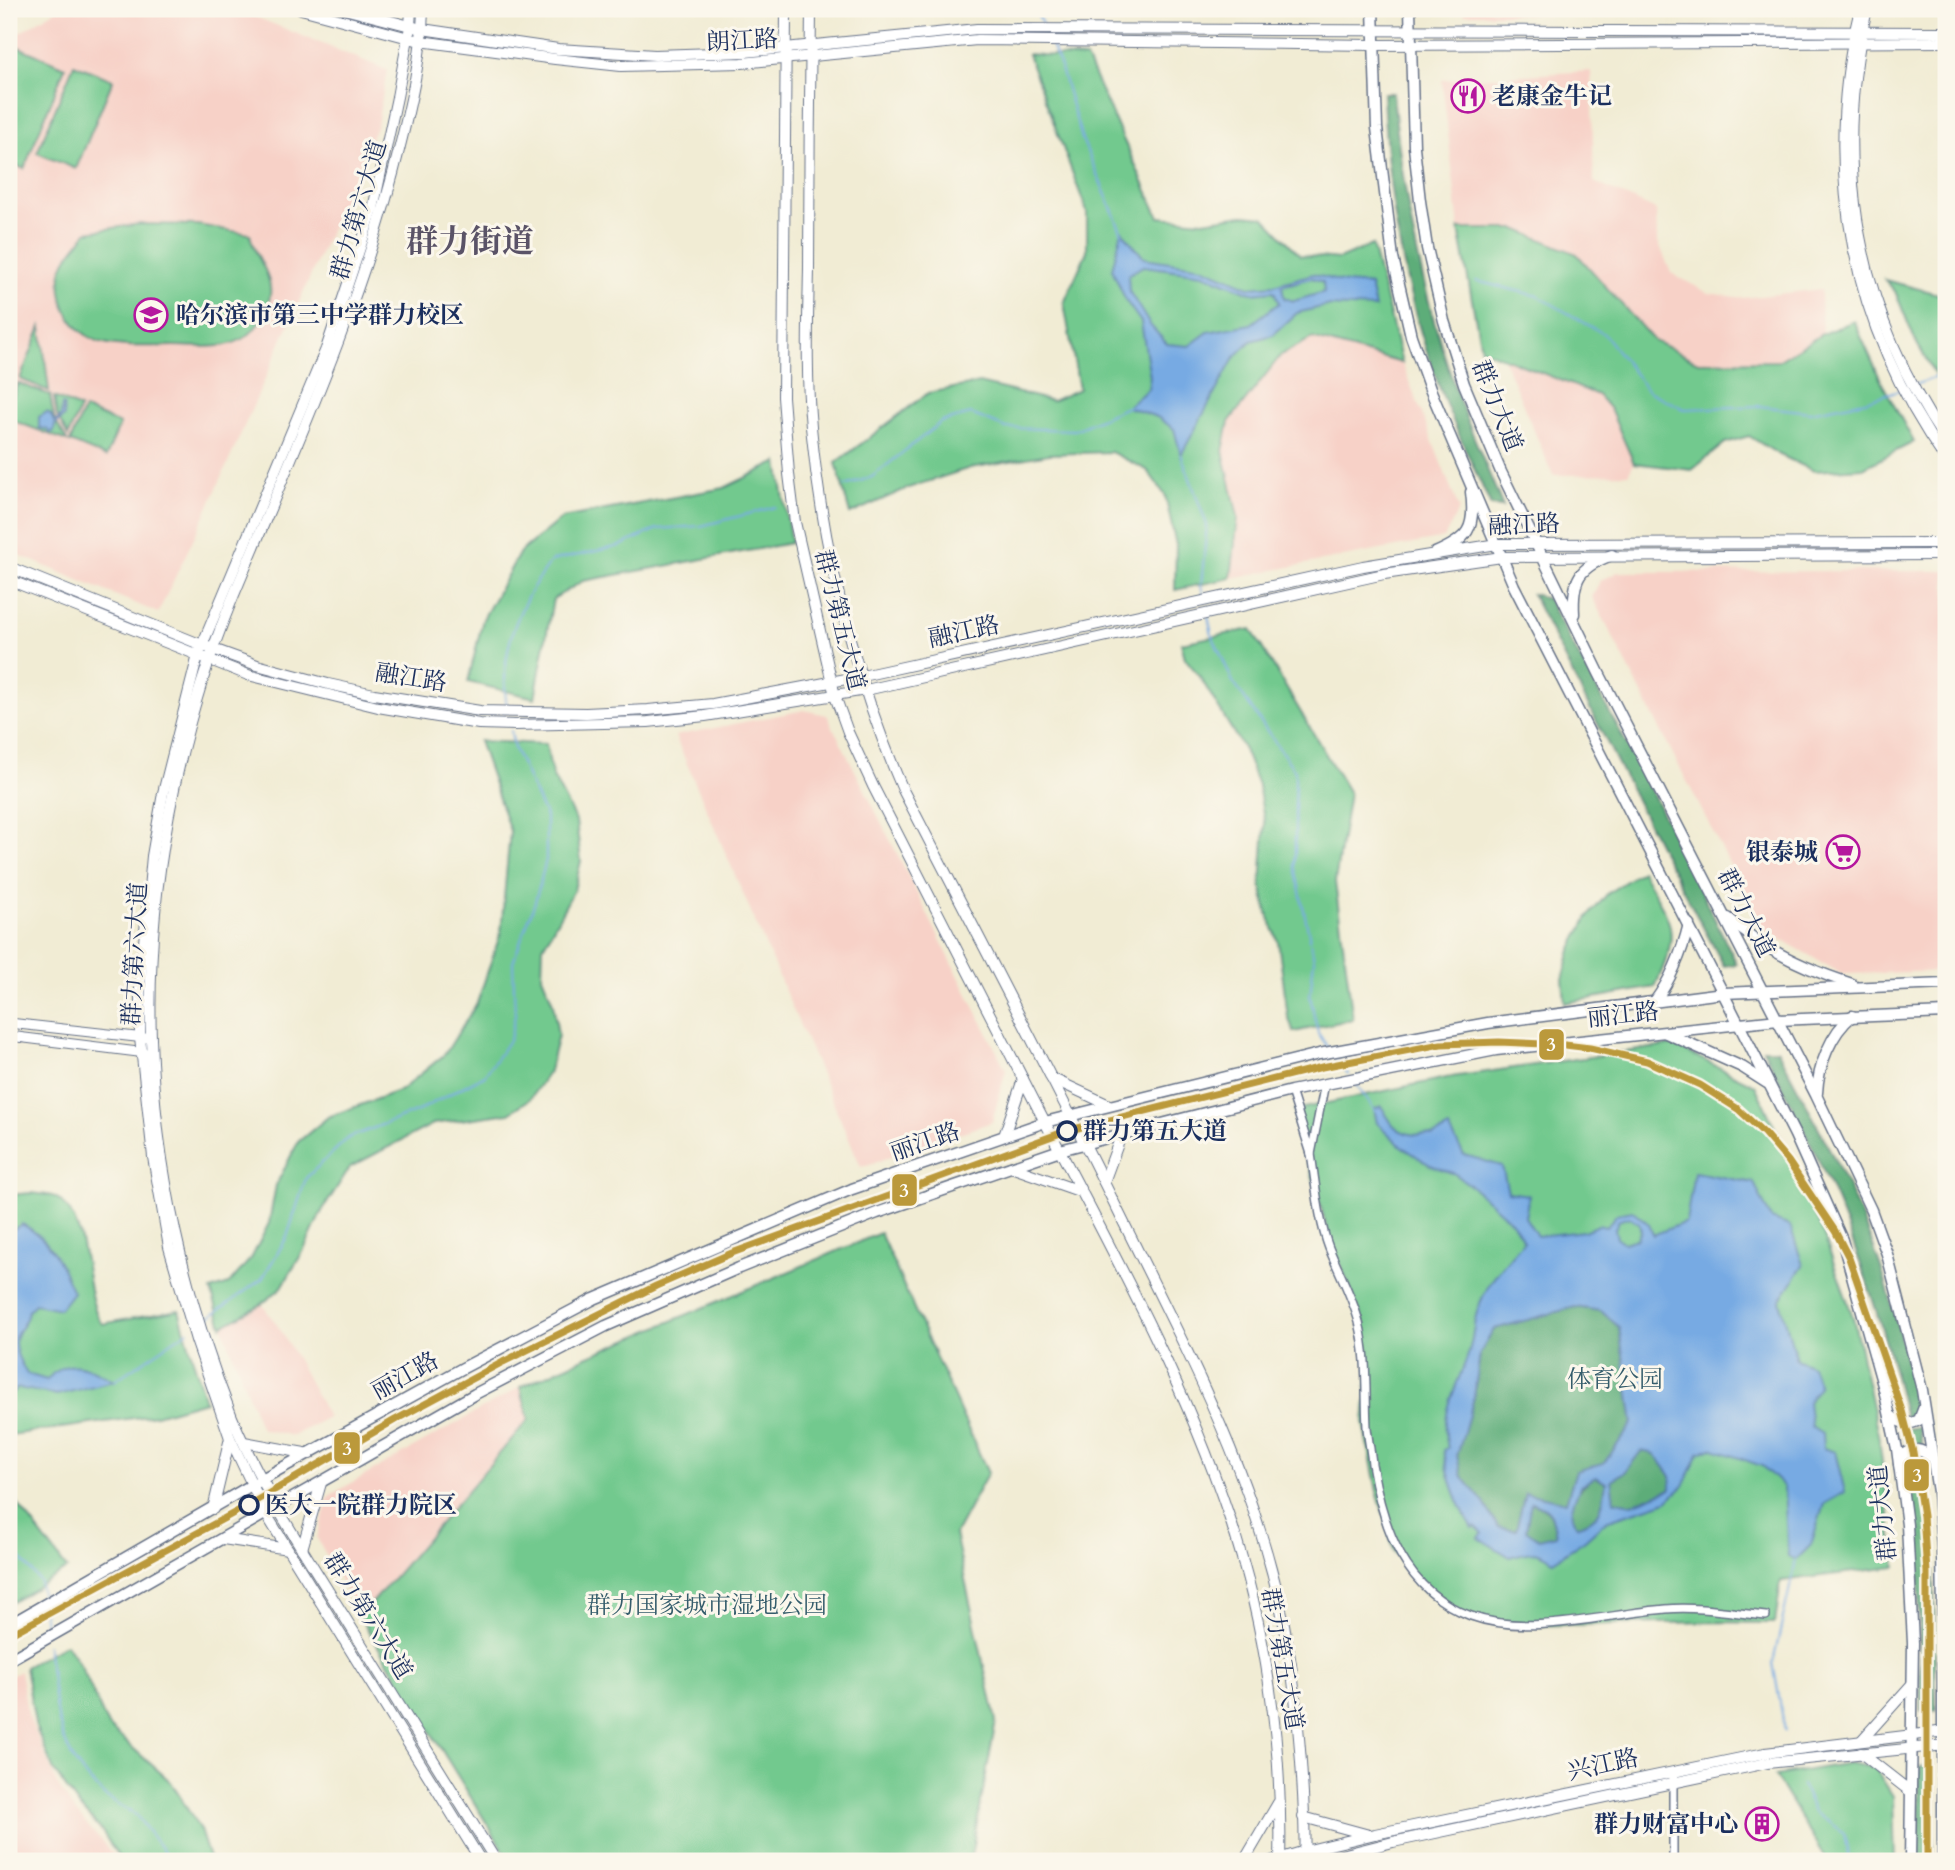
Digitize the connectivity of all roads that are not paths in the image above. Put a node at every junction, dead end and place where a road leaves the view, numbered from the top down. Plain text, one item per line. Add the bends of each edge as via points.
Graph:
1 (301, 9) edge
2 (344, 9) edge
3 (411, 9) edge
4 (423, 9) edge
5 (786, 9) edge
6 (811, 9) edge
7 (1373, 9) edge
8 (1410, 9) edge
9 (1860, 9) edge
10 (1867, 9) edge
11 (410, 27) junction
12 (422, 29) junction
13 (1410, 29) junction
14 (1373, 30) junction
15 (1946, 32) edge
16 (1858, 37) junction
17 (408, 38) junction
18 (420, 41) junction
19 (1946, 42) edge
20 (1410, 44) junction
21 (810, 45) junction
22 (1373, 45) junction
23 (786, 48) junction
24 (810, 57) junction
25 (786, 60) junction
26 (1922, 413) junction
27 (1946, 441) edge
28 (1946, 460) edge
29 (1469, 479) junction
30 (1946, 543) edge
31 (1497, 544) junction
32 (1537, 544) junction
33 (1435, 554) junction
34 (1612, 555) junction
35 (1946, 555) edge
36 (1502, 556) junction
37 (1543, 556) junction
38 (9, 567) edge
39 (9, 580) edge
40 (1574, 621) junction
41 (207, 647) junction
42 (198, 655) junction
43 (208, 660) junction
44 (862, 676) junction
45 (832, 682) junction
46 (866, 690) junction
47 (835, 696) junction
48 (1723, 914) junction
49 (1689, 924) junction
50 (1946, 984) edge
51 (1861, 987) junction
52 (1762, 990) junction
53 (1723, 993) junction
54 (1655, 1001) junction
55 (1946, 1013) edge
56 (1852, 1016) junction
57 (1777, 1020) junction
58 (9, 1023) edge
59 (1739, 1023) junction
60 (1664, 1032) junction
61 (9, 1036) edge
62 (145, 1038) junction
63 (140, 1052) junction
64 (152, 1054) junction
65 (1051, 1078) junction
66 (1023, 1079) junction
67 (1325, 1083) junction
68 (1769, 1084) junction
69 (1291, 1091) junction
70 (1816, 1096) junction
71 (1109, 1105) junction
72 (1070, 1115) junction
73 (1045, 1122) junction
74 (1122, 1133) junction
75 (1004, 1136) junction
76 (1085, 1142) junction
77 (1060, 1150) junction
78 (1311, 1154) junction
79 (1011, 1167) junction
80 (1104, 1182) junction
81 (1082, 1192) junction
82 (190, 1306) junction
83 (200, 1337) junction
84 (1924, 1404) junction
85 (1890, 1415) junction
86 (230, 1438) junction
87 (244, 1441) junction
88 (310, 1454) junction
89 (1934, 1460) junction
90 (1899, 1464) junction
91 (257, 1482) junction
92 (321, 1483) junction
93 (278, 1507) junction
94 (213, 1509) junction
95 (266, 1514) junction
96 (223, 1539) junction
97 (288, 1549) junction
98 (302, 1549) junction
99 (1766, 1616) dead end
100 (13, 1623) edge
101 (9, 1660) edge
102 (1912, 1684) junction
103 (1945, 1692) edge
104 (1945, 1731) edge
105 (1912, 1735) junction
106 (1861, 1741) junction
107 (1945, 1745) edge
108 (1913, 1747) junction
109 (1808, 1753) junction
110 (1861, 1753) junction
111 (1673, 1777) junction
112 (1945, 1789) edge
113 (1911, 1792) junction
114 (1279, 1802) junction
115 (1303, 1817) junction
116 (1370, 1835) junction
117 (1304, 1856) edge
118 (1342, 1858) edge
119 (1278, 1860) edge
120 (481, 1861) edge
121 (496, 1861) edge
122 (1244, 1861) edge
123 (1318, 1861) edge
124 (1673, 1861) edge
125 (1910, 1861) edge
126 (1943, 1861) edge

1 - 17 main road, 朗江路
2 - 11 main road, 朗江路
3 - 11 main road, 群力第六大道
4 - 12 main road, 群力第六大道
5 - 23 main road, 群力第五大道
6 - 21 main road, 群力第五大道
7 - 14 main road, 群力大道
8 - 13 main road, 群力大道
9 - 16 main road
10 - 16 main road
11 - 12 main road, 朗江路
11 - 17 main road, 群力第六大道
12 - 18 main road, 群力第六大道
12 - 23 main road, 朗江路 via 621,54
13 - 14 main road, 朗江路
13 - 16 main road, 朗江路
13 - 20 main road, 群力大道
14 - 21 main road, 朗江路 via 1010,29
14 - 22 main road, 群力大道
15 - 16 main road, 朗江路
16 - 19 main road, 朗江路
16 - 20 main road, 朗江路
16 - 26 main road via 1844,125 1846,197 1857,268 1888,348
17 - 18 main road, 朗江路
17 - 41 main road, 群力第六大道 via 373,209 330,337
18 - 25 main road, 朗江路 via 621,66
18 - 41 main road, 群力第六大道 via 385,211 357,295
20 - 22 main road, 朗江路
20 - 32 main road, 群力大道 via 1415,166 1444,321 1464,384
21 - 23 main road, 朗江路
21 - 24 main road, 群力第五大道
22 - 24 main road, 朗江路 via 1016,40
22 - 29 main road, 群力大道 via 1380,158 1393,258 1408,325 1430,389
23 - 25 main road, 群力第五大道
24 - 25 main road, 朗江路
24 - 44 main road, 群力第五大道 via 811,426 844,619
25 - 45 main road, 群力第五大道 via 783,397 795,522
26 - 27 main road
26 - 28 main road
29 - 31 main road, 群力大道
29 - 33 main road via 1472,506 1468,530 1460,541
30 - 32 main road, 融江路
31 - 32 main road, 融江路
31 - 33 main road, 融江路
31 - 36 main road, 群力大道
32 - 37 main road, 群力大道
33 - 44 main road, 融江路
34 - 35 main road, 融江路
34 - 37 main road, 融江路
34 - 40 main road via 1582,571 1575,590
36 - 37 main road, 融江路
36 - 46 main road, 融江路 via 1414,568
36 - 49 main road, 群力大道
37 - 40 main road, 群力大道
38 - 41 main road, 融江路
39 - 42 main road, 融江路
40 - 48 main road, 群力大道
41 - 42 main road, 群力第六大道
41 - 43 main road, 群力第六大道
41 - 45 main road, 融江路 via 328,684 480,711 648,710 713,704
42 - 43 main road, 融江路
42 - 62 main road, 群力第六大道 via 155,836 143,944
43 - 47 main road, 融江路 via 328,696 479,724 648,722
43 - 62 main road, 群力第六大道 via 181,757 162,856
44 - 45 main road, 融江路
44 - 46 main road, 群力第五大道
45 - 47 main road, 群力第五大道
46 - 47 main road, 融江路
46 - 65 main road, 群力第五大道 via 903,790
47 - 66 main road, 群力第五大道 via 873,786
48 - 51 main road via 1762,944
48 - 52 main road, 群力大道
49 - 53 main road, 群力大道
49 - 54 main road via 1679,958
50 - 51 main road, 丽江路
51 - 52 main road, 丽江路
52 - 53 main road, 丽江路
52 - 57 main road, 群力大道
53 - 54 main road, 丽江路
53 - 59 main road, 群力大道
54 - 71 main road, 丽江路 via 1488,1023 1319,1054
55 - 56 main road, 丽江路
56 - 57 main road, 丽江路
56 - 70 main road via 1832,1042
57 - 59 main road, 丽江路
57 - 70 main road, 群力大道
58 - 62 street
59 - 60 main road, 丽江路
59 - 68 main road, 群力大道
60 - 67 main road, 丽江路 via 1496,1050
60 - 68 main road
61 - 63 street
62 - 63 main road, 群力第六大道
62 - 64 main road, 群力第六大道
63 - 64 street
63 - 82 main road, 群力第六大道 via 169,1247
64 - 82 main road, 群力第六大道 via 166,1175
65 - 71 main road
65 - 72 main road, 群力第五大道
66 - 73 main road, 群力第五大道
66 - 75 main road
67 - 69 main road, 丽江路
67 - 78 street
68 - 85 main road, 群力大道 via 1842,1240
69 - 74 main road, 丽江路
69 - 78 street
70 - 84 main road, 群力大道 via 1887,1254
71 - 72 main road, 丽江路
72 - 73 main road, 丽江路
72 - 76 main road, 群力第五大道
73 - 75 main road, 丽江路
73 - 77 main road, 群力第五大道
74 - 76 main road, 丽江路
74 - 80 main road
75 - 88 main road, 丽江路 via 852,1189 594,1299
76 - 77 main road, 丽江路
76 - 80 main road, 群力第五大道
77 - 79 main road, 丽江路
77 - 81 main road, 群力第五大道
78 - 99 street via 1328,1246 1359,1321 1367,1363 1367,1429 1379,1504 1395,1548 1416,1579 1471,1616 1509,1623 1559,1623 1668,1609
79 - 81 main road
79 - 92 main road, 丽江路 via 877,1213 606,1326
80 - 115 main road, 群力第五大道 via 1202,1382 1251,1504 1288,1645
81 - 114 main road, 群力第五大道 via 1152,1329 1230,1519 1263,1649 1274,1720
82 - 83 main road, 群力第六大道
83 - 86 main road, 群力第六大道
83 - 87 main road, 群力第六大道
84 - 85 main road via 1922,1417 1915,1422 1898,1422
84 - 89 main road, 群力大道
85 - 90 main road, 群力大道
86 - 91 main road, 群力第六大道
86 - 94 main road
87 - 88 main road
87 - 91 main road, 群力第六大道
88 - 91 main road, 丽江路
89 - 90 main road via 1924,1451 1912,1450
89 - 103 main road, 群力大道 via 1942,1548
90 - 102 main road, 群力大道 via 1911,1582
91 - 93 main road, 群力第六大道
91 - 94 main road, 丽江路
91 - 95 main road, 群力第六大道
92 - 93 main road, 丽江路
92 - 98 main road
93 - 95 main road, 丽江路
93 - 98 main road, 群力第六大道
94 - 100 main road, 丽江路
95 - 96 main road, 丽江路
95 - 97 main road, 群力第六大道
96 - 97 main road
96 - 101 main road, 丽江路
97 - 120 main road, 群力第六大道
98 - 121 main road, 群力第六大道
102 - 105 main road, 群力大道
102 - 106 main road
103 - 104 main road, 群力大道
104 - 105 main road, 兴江路
104 - 107 main road, 群力大道
105 - 106 main road, 兴江路
105 - 108 main road, 群力大道
106 - 109 main road, 兴江路
107 - 108 main road, 兴江路
107 - 112 main road, 群力大道
108 - 110 main road, 兴江路
108 - 113 main road, 群力大道
109 - 110 main road, 兴江路
109 - 111 main road, 兴江路
110 - 113 main road
111 - 116 main road, 兴江路
111 - 118 main road, 兴江路
111 - 124 street
112 - 126 main road, 群力大道
113 - 125 main road, 群力大道
114 - 119 main road, 群力第五大道
114 - 122 main road
115 - 116 main road
115 - 117 main road, 群力第五大道
116 - 117 main road, 兴江路
117 - 119 main road, 兴江路
118 - 123 main road, 兴江路

